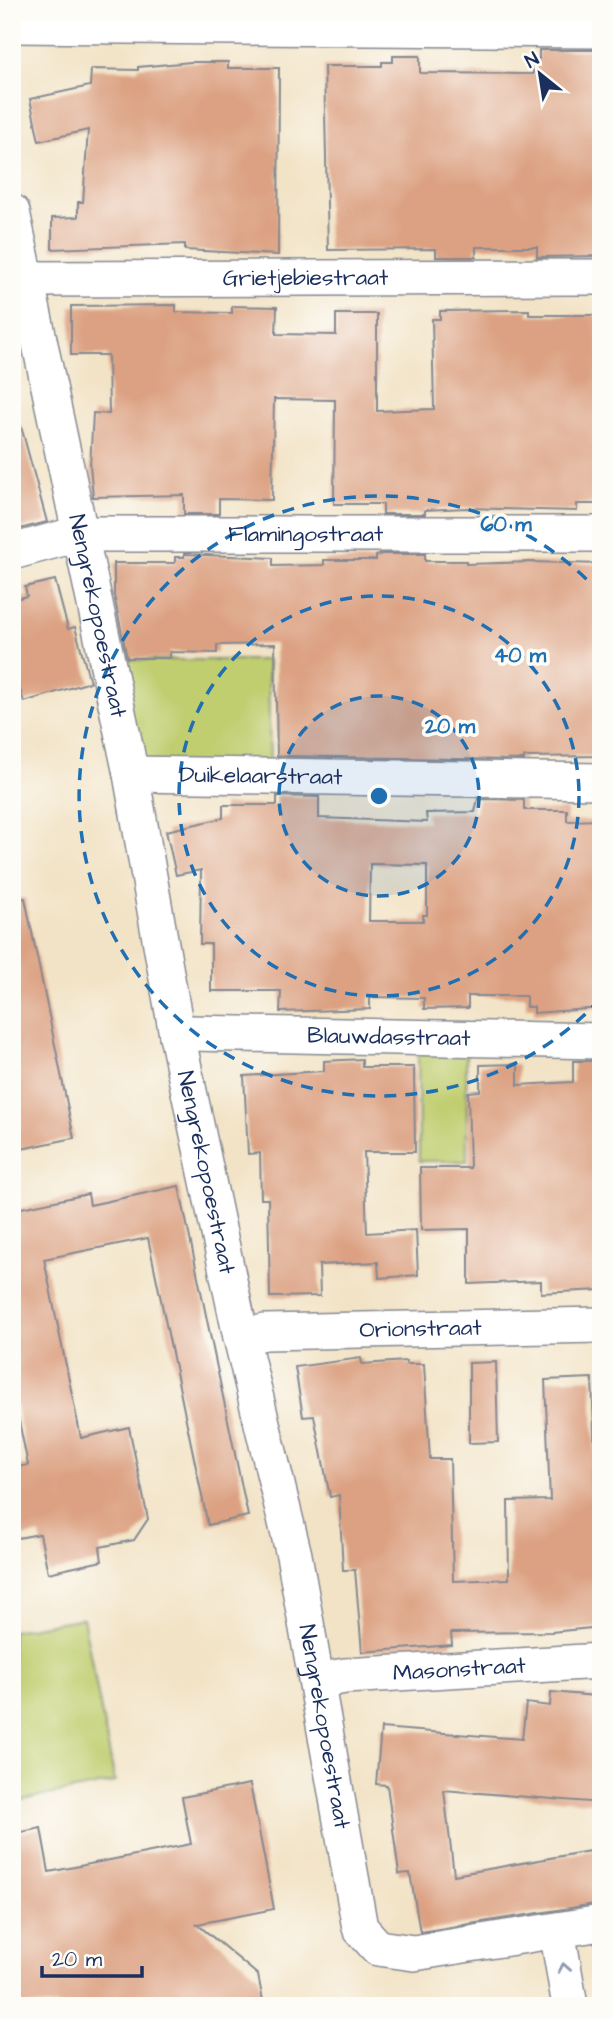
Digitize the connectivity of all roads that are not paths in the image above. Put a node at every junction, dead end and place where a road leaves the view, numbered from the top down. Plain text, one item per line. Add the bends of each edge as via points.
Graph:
1 (12, 25) edge
2 (601, 30) edge
3 (12, 212) edge
4 (601, 277) edge
5 (19, 281) edge
6 (78, 534) junction
7 (601, 534) edge
8 (12, 552) edge
9 (131, 774) junction
10 (601, 781) edge
11 (177, 1035) junction
12 (601, 1041) edge
13 (601, 1325) edge
14 (241, 1337) junction
15 (601, 1661) edge
16 (318, 1681) junction
17 (601, 1923) edge
18 (557, 1930) junction
19 (570, 2006) edge

1 - 2 street
3 - 5 street, Nengrekopoestraat
4 - 5 street, Grietjebiestraat
5 - 6 street, Nengrekopoestraat
6 - 7 street, Flamingostraat
6 - 8 street, Flamingostraat
6 - 9 street, Nengrekopoestraat
9 - 10 street, Duikelaarstraat
9 - 11 street, Nengrekopoestraat
11 - 12 street, Blauwdasstraat
11 - 14 street, Nengrekopoestraat
13 - 14 street, Orionstraat via 265,1332
14 - 16 street, Nengrekopoestraat via 294,1555
15 - 16 street, Masonstraat
16 - 18 street, Nengrekopoestraat via 360,1928 379,1948 414,1953
17 - 18 street, Nengrekopoestraat
19 -> 18 street

